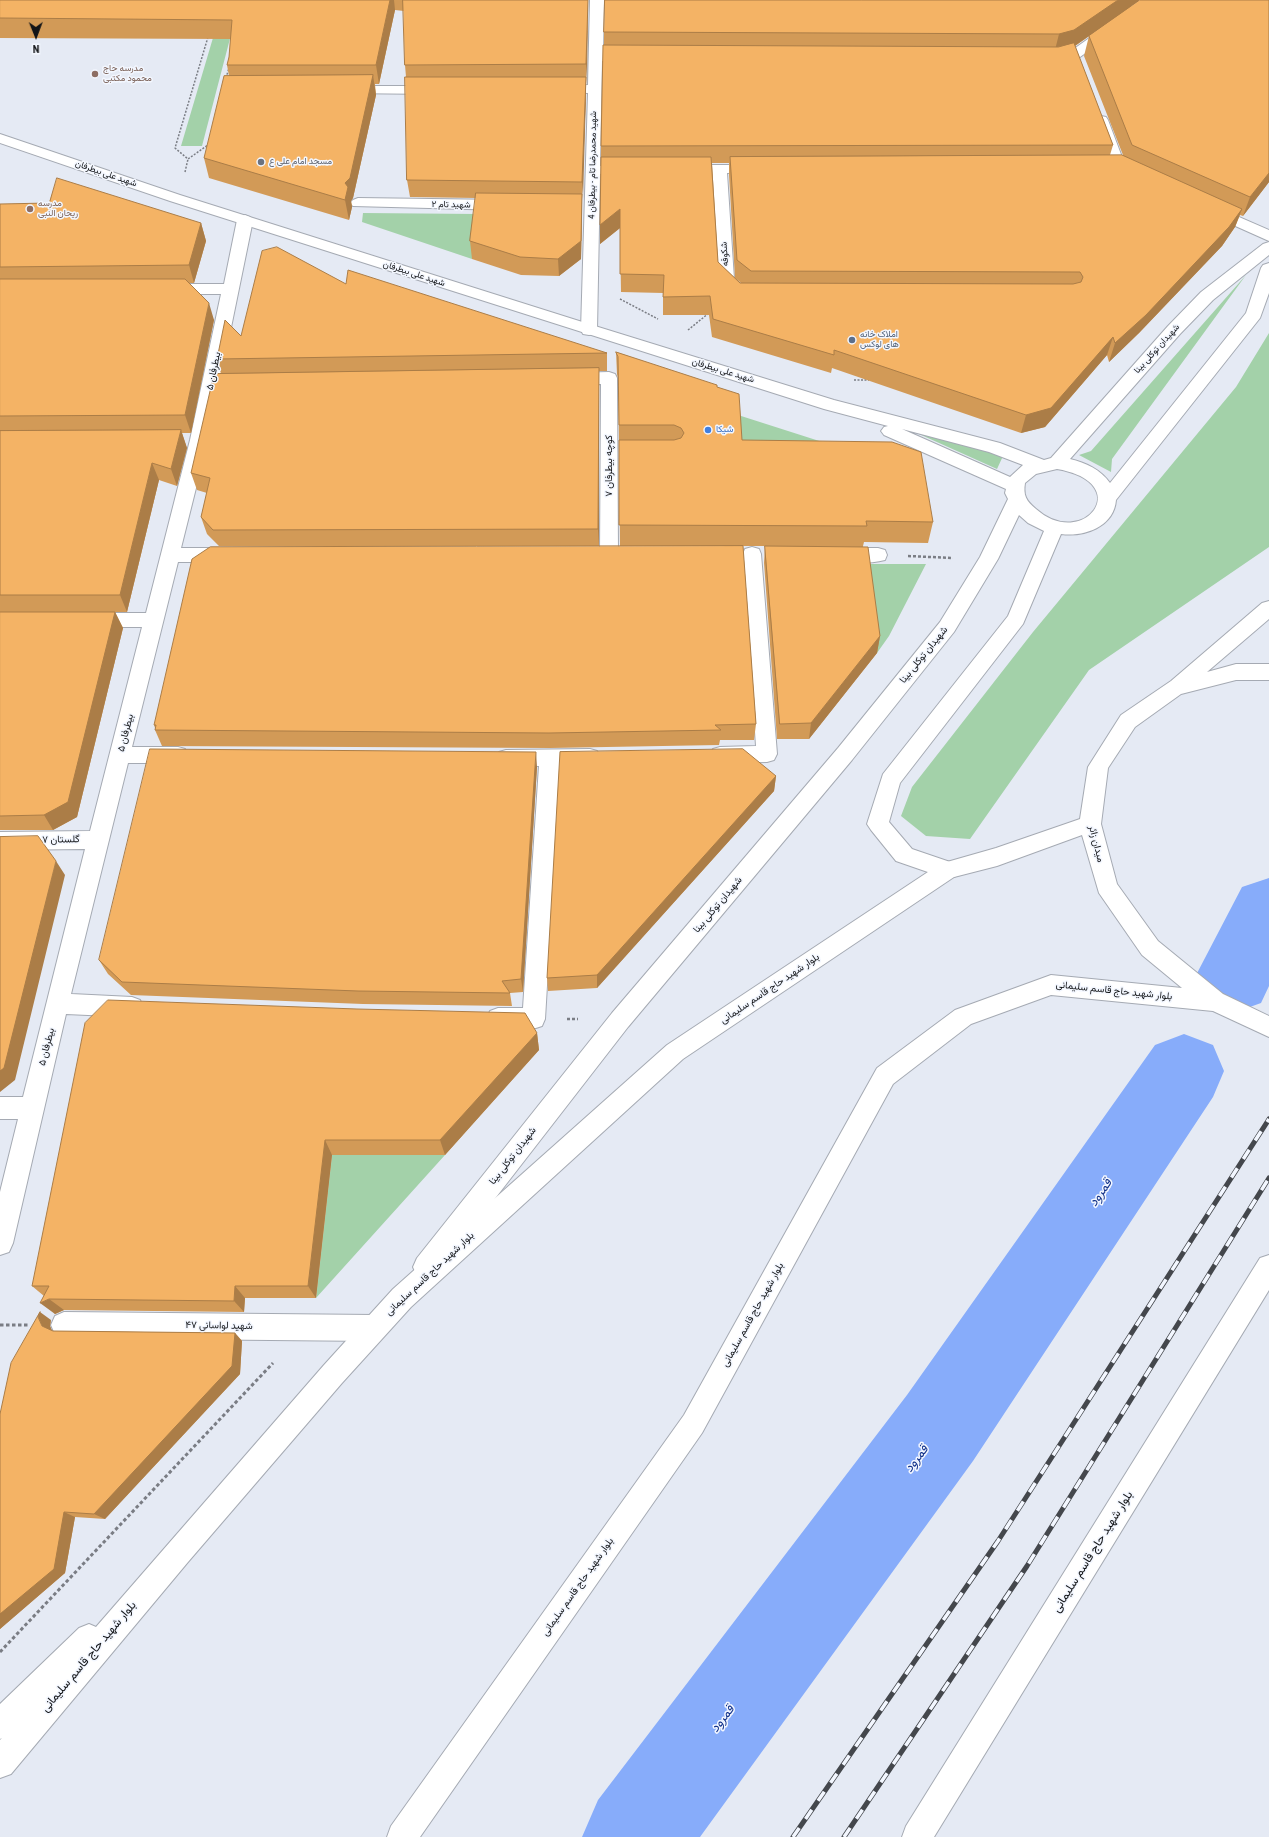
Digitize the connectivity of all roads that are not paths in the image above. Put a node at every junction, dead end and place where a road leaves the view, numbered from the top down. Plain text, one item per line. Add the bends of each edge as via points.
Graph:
1 (597, 0) edge
2 (1152, 0) edge
3 (1075, 54) junction
4 (596, 57) junction
5 (643, 57) edge
6 (1038, 58) edge
7 (1081, 68) edge
8 (547, 89) edge
9 (594, 89) junction
10 (328, 90) edge
11 (445, 90) edge
12 (1094, 104) edge
13 (0, 138) edge
14 (1104, 168) edge
15 (1119, 168) junction
16 (672, 169) edge
17 (719, 169) junction
18 (774, 169) edge
19 (593, 170) junction
20 (641, 170) edge
21 (1148, 181) edge
22 (358, 203) dead end
23 (1198, 204) edge
24 (521, 206) edge
25 (576, 206) edge
26 (592, 206) junction
27 (245, 220) junction
28 (1269, 236) edge
29 (1269, 247) edge
30 (1269, 268) edge
31 (231, 289) junction
32 (151, 290) edge
33 (752, 296) edge
34 (589, 330) junction
35 (553, 379) edge
36 (830, 405) junction
37 (1057, 463) junction
38 (1039, 465) junction
39 (1016, 493) junction
40 (1108, 498) junction
41 (1055, 527) junction
42 (609, 554) edge
43 (752, 554) dead end
44 (170, 555) junction
45 (246, 555) edge
46 (822, 555) edge
47 (878, 555) road end
48 (1269, 608) edge
49 (69, 620) edge
50 (154, 620) junction
51 (1269, 672) edge
52 (1175, 688) junction
53 (121, 755) junction
54 (194, 756) edge
55 (705, 756) edge
56 (612, 757) edge
57 (487, 758) edge
58 (550, 758) junction
59 (1090, 824) junction
60 (98, 840) junction
61 (0, 841) edge
62 (948, 870) junction
63 (1215, 1001) junction
64 (57, 1004) junction
65 (151, 1008) edge
66 (480, 1018) edge
67 (1269, 1027) edge
68 (0, 1108) edge
69 (32, 1108) junction
70 (0, 1244) edge
71 (1269, 1267) edge
72 (402, 1298) junction
73 (64, 1325) edge
74 (374, 1328) junction
75 (178, 1552) junction
76 (0, 1724) edge
77 (0, 1762) edge
78 (402, 1837) edge
79 (917, 1837) edge

1 - 4 street, شهید محمدرضا تام - بیطرفان 4
2 - 3 street
3 - 6 street
3 - 7 street
4 - 5 street
4 - 9 street, شهید محمدرضا تام - بیطرفان 4
8 - 9 street
9 - 19 street, شهید محمدرضا تام - بیطرفان 4
10 - 11 street
12 - 15 street
13 - 27 street, شهید علی بیطرفان
14 - 15 street
15 - 21 street
16 - 17 street
17 - 18 street
17 - 33 street, شکوفه via 726,281 745,296
19 - 20 street
19 - 26 street, شهید محمدرضا تام - بیطرفان 4
22 - 24 street, شهید تام ۲
23 - 28 street
25 - 26 street
26 - 34 street, شهید محمدرضا تام - بیطرفان 4
27 - 31 street, بیطرفان ۵
27 - 34 street, شهید علی بیطرفان
29 - 37 street, شهیدان توکلی بینا via 1207,296
30 - 40 street via 1254,314
31 - 32 street
31 - 44 street, بیطرفان ۵ via 219,384 191,440
34 - 36 street, شهید علی بیطرفان
35 - 42 street, کوچه بیطرفان ۷ via 608,378 616,454
36 - 38 street, شهید علی بیطرفان via 994,446
36 - 39 street, شهید علی بیطرفان
37 - 38 street
37 - 40 street via 1075,466 1091,474 1103,485
38 - 39 street via 1025,471 1016,482
39 - 41 street via 1025,512 1038,521
39 - 72 street, شهیدان توکلی بینا via 989,559 947,627 844,754 620,1020
40 - 41 street via 1106,509 1099,518 1087,525 1072,528
41 - 62 street via 1016,619 890,780 878,824 904,855
43 - 55 street via 767,754
44 - 45 street
44 - 50 street, بیطرفان ۵
46 - 47 street
48 - 52 street
49 - 50 street
50 - 53 street, بیطرفان ۵
51 - 52 street, میدان زائر via 1236,672
52 - 59 street, میدان زائر via 1128,721 1098,767
53 - 54 street
53 - 60 street, بیطرفان ۵
56 - 58 street
57 - 58 street
58 - 66 street via 534,1019
59 - 62 street, بلوار شهید حاج قاسم سلیمانی via 997,857
59 - 63 street, میدان زائر via 1107,887 1150,948
60 - 61 street, گلستان ۷
60 - 64 street, بیطرفان ۵
62 - 72 street, بلوار شهید حاج قاسم سلیمانی via 675,1052
63 - 67 street, میدان زائر
63 - 78 street, بلوار شهید حاج قاسم سلیمانی via 1051,985 963,1017 885,1076 693,1424
64 - 65 street
64 - 69 street, بیطرفان ۵
68 - 69 street
69 - 70 street, بیطرفان ۵
71 - 79 street, بلوار شهید حاج قاسم سلیمانی
72 - 74 street, بلوار شهید حاج قاسم سلیمانی
73 - 74 street, شهید لواسانی ۴۷
74 - 75 street, بلوار شهید حاج قاسم سلیمانی
75 - 76 street, بلوار شهید حاج قاسم سلیمانی
75 - 77 street, بلوار شهید حاج قاسم سلیمانی

